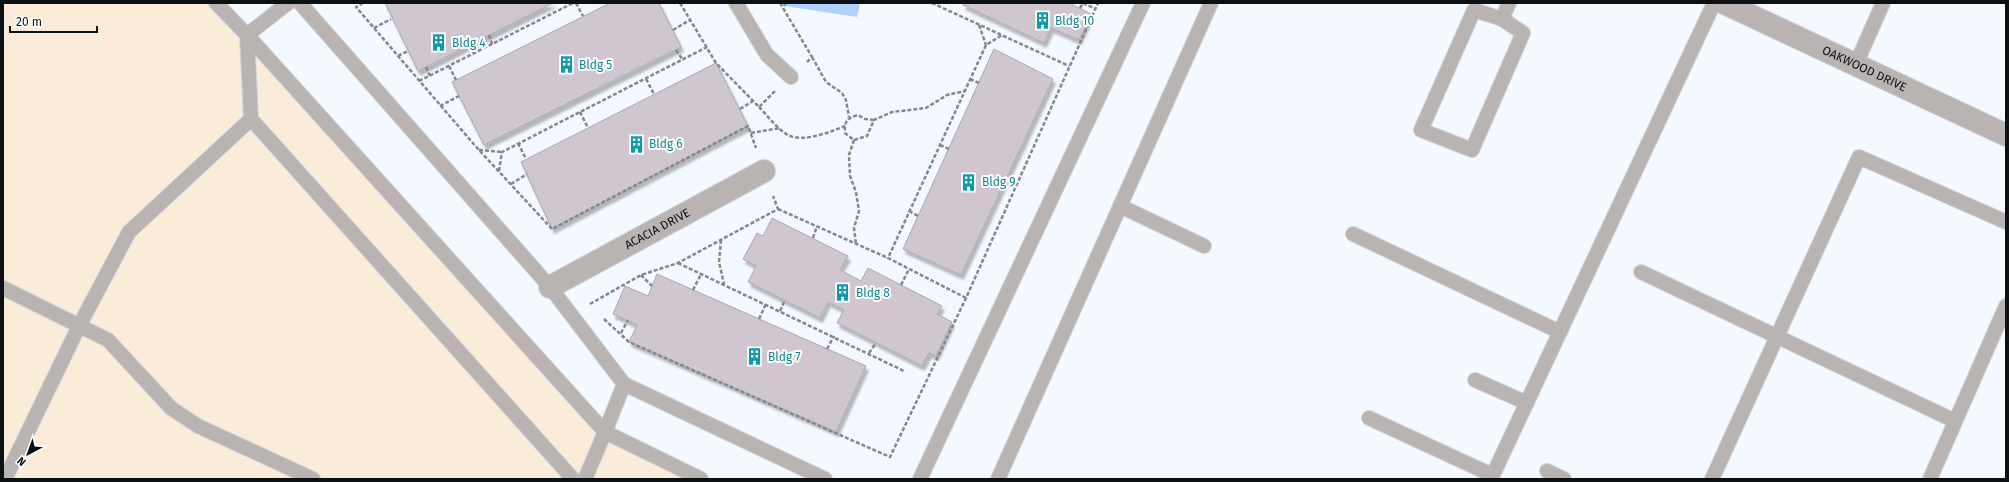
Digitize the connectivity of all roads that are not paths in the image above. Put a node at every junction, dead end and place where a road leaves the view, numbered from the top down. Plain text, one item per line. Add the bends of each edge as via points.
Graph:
1 (216, 3) edge
2 (288, 3) edge
3 (300, 3) edge
4 (736, 3) edge
5 (1142, 3) edge
6 (1210, 3) edge
7 (1509, 3) edge
8 (1714, 3) edge
9 (1724, 3) edge
10 (1882, 3) edge
11 (1502, 19) junction
12 (247, 35) junction
13 (1856, 64) junction
14 (791, 77) dead end
15 (251, 119) junction
16 (2006, 135) edge
17 (764, 171) road end
18 (1120, 206) junction
19 (2006, 222) edge
20 (1353, 234) dead end
21 (1204, 246) dead end
22 (1641, 272) dead end
23 (550, 287) junction
24 (3, 288) edge
25 (2006, 306) edge
26 (79, 326) junction
27 (1560, 332) junction
28 (1777, 336) junction
29 (1475, 380) dead end
30 (624, 384) junction
31 (1527, 403) junction
32 (1369, 418) dead end
33 (1955, 421) junction
34 (605, 432) junction
35 (1547, 471) dead end
36 (1491, 477) edge
37 (5, 479) edge
38 (313, 479) edge
39 (573, 479) edge
40 (585, 479) edge
41 (701, 479) edge
42 (825, 479) edge
43 (920, 479) edge
44 (998, 479) edge
45 (1564, 479) edge
46 (1712, 479) edge
47 (1930, 479) edge

1 - 12 lane
2 - 12 lane
3 - 23 lane
4 - 14 lane via 766,55
5 - 43 lane
6 - 18 lane
7 - 11 lane
8 - 27 lane
9 - 13 street, OAKWOOD DRIVE
10 - 13 lane
11 - 11 lane via 1474,10 1421,130 1472,150 1523,33
12 - 15 lane
12 - 34 lane
13 - 16 street, OAKWOOD DRIVE
15 - 26 lane via 128,232
15 - 39 lane
17 - 23 street, ACACIA DRIVE
18 - 21 lane
18 - 44 lane
19 - 28 lane via 1858,157
20 - 27 lane
22 - 28 lane
23 - 30 lane
24 - 26 lane
25 - 33 lane
26 - 37 lane
26 - 38 lane via 108,340 171,408 191,422
27 - 31 lane
28 - 33 lane
28 - 46 lane
29 - 31 lane
30 - 34 lane
30 - 42 lane
31 - 36 lane
32 - 36 lane
33 - 47 lane
34 - 40 lane
34 - 41 lane
35 - 45 lane

